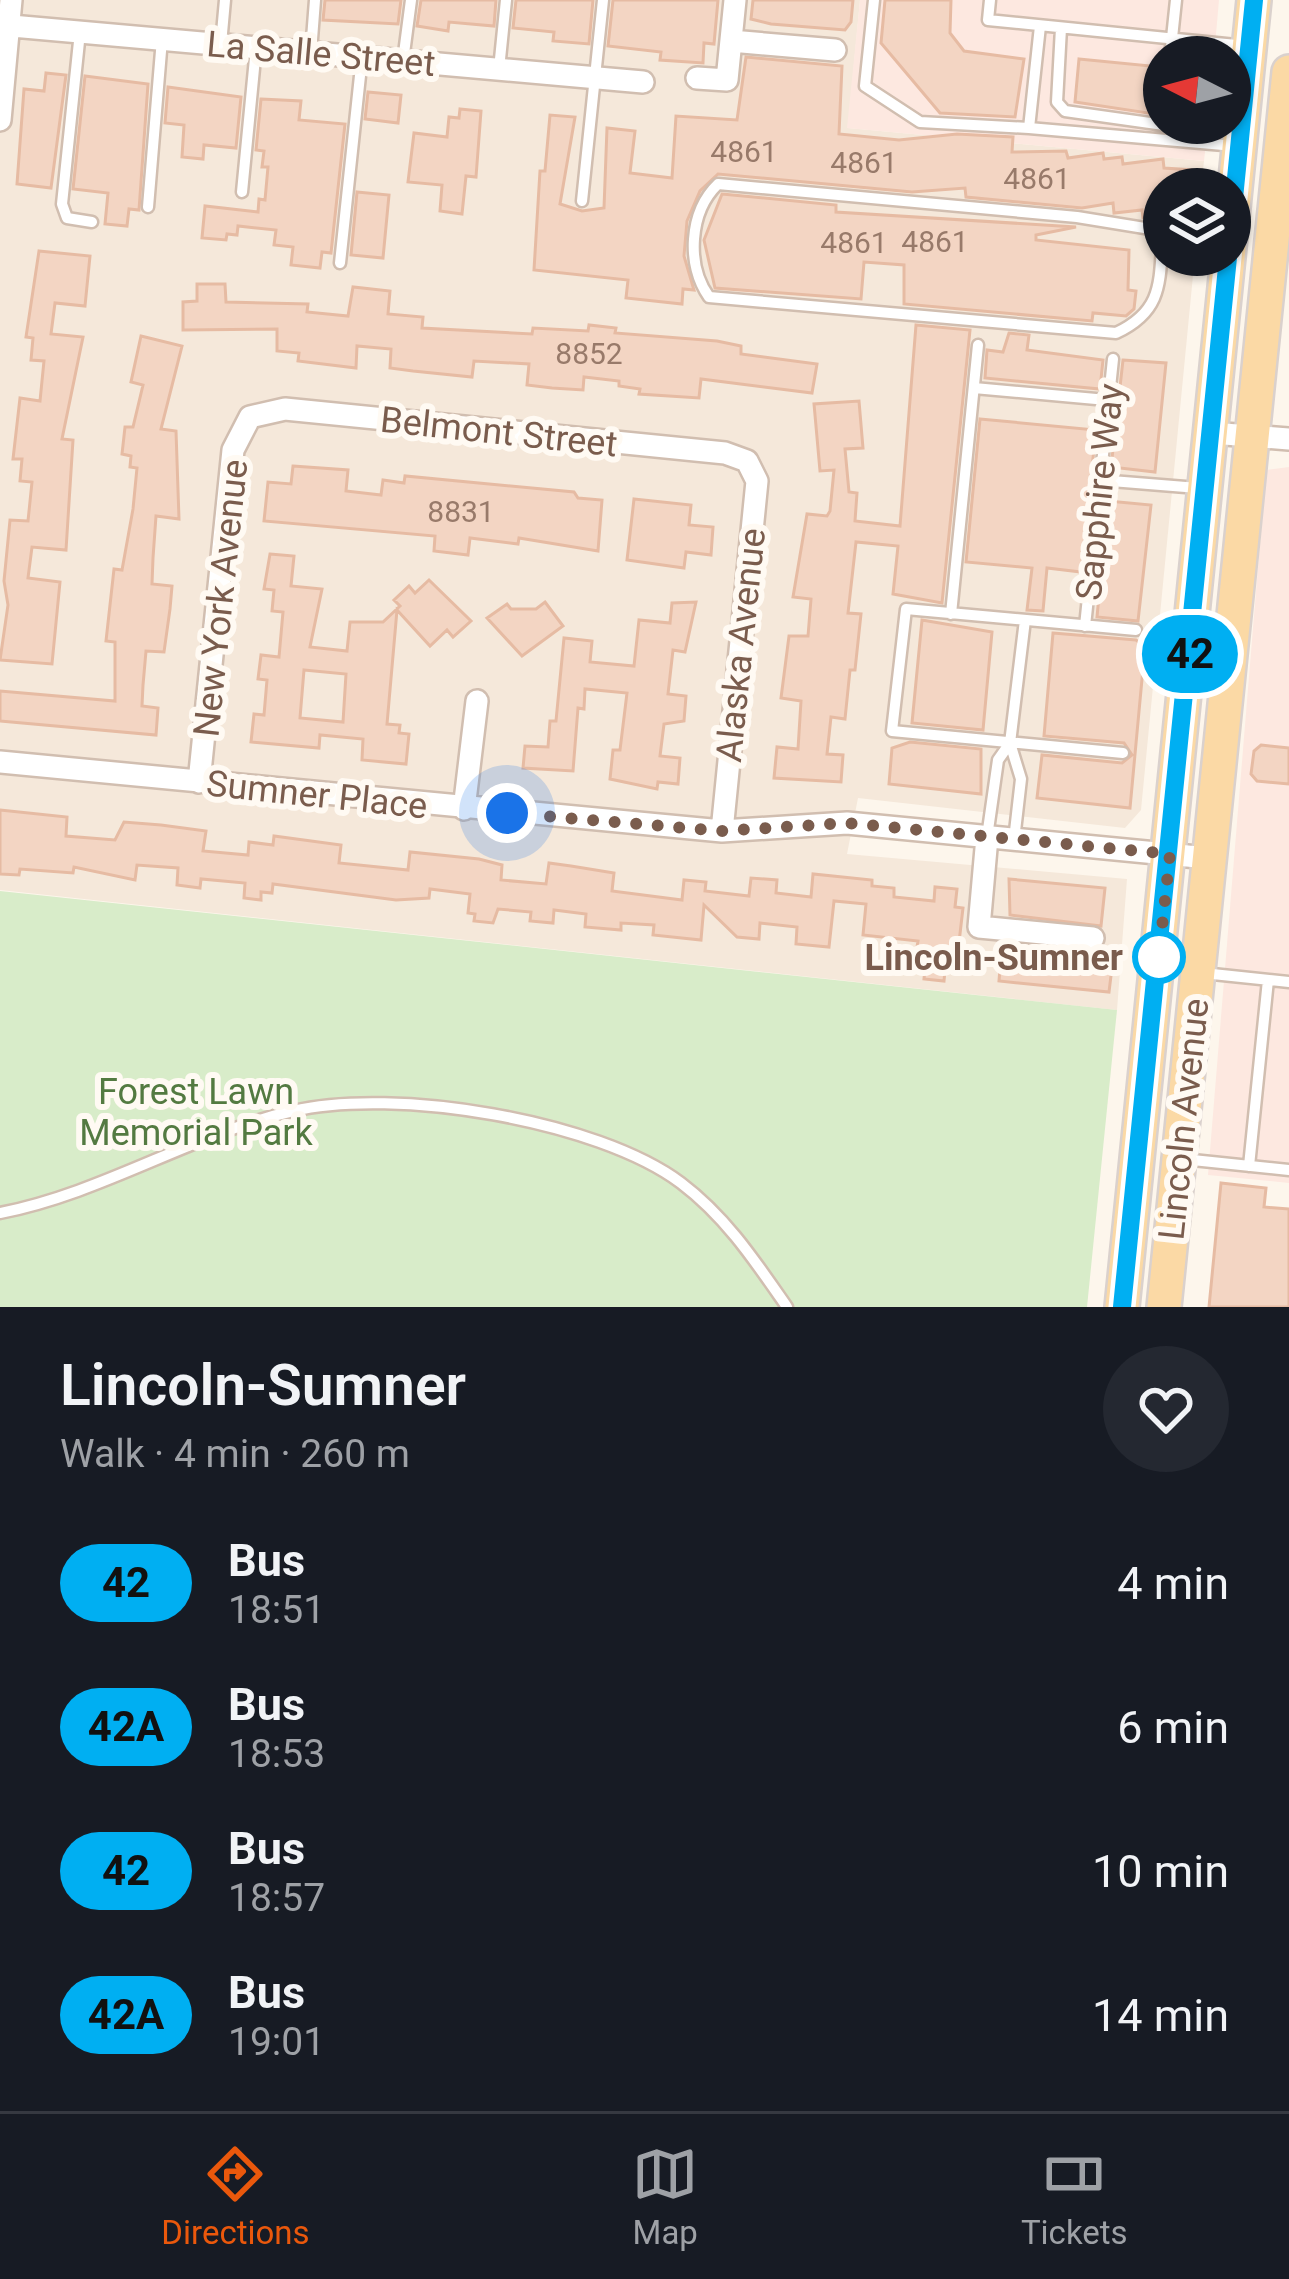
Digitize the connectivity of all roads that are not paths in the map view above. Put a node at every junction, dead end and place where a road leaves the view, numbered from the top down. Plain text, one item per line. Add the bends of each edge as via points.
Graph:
1 (11, 0) edge
2 (225, 0) edge
3 (315, 0) edge
4 (411, 0) edge
5 (506, 0) edge
6 (603, 0) edge
7 (735, 0) edge
8 (874, 0) edge
9 (990, 0) edge
10 (1176, 0) edge
11 (1253, 0) edge
12 (4, 25) edge
13 (1040, 26) junction
14 (1061, 28) junction
15 (80, 32) junction
16 (1143, 36) edge
17 (1172, 36) edge
18 (1250, 36) edge
19 (162, 39) junction
20 (731, 41) junction
21 (220, 44) junction
22 (256, 47) junction
23 (835, 50) dead end
24 (311, 52) junction
25 (362, 57) junction
26 (404, 61) junction
27 (499, 69) junction
28 (1289, 72) edge
29 (598, 78) junction
30 (697, 78) dead end
31 (643, 82) dead end
32 (0, 120) edge
33 (1143, 121) edge
34 (1029, 128) junction
35 (1285, 136) edge
36 (1143, 138) edge
37 (1214, 144) edge
38 (1240, 146) junction
39 (1238, 168) edge
40 (242, 192) dead end
41 (582, 202) dead end
42 (148, 207) dead end
43 (92, 221) dead end
44 (1163, 245) edge
45 (340, 263) dead end
46 (1228, 276) edge
47 (978, 345) dead end
48 (1113, 359) dead end
49 (974, 388) junction
50 (1107, 400) junction
51 (250, 417) joint
52 (1213, 433) junction
53 (1255, 438) junction
54 (1289, 440) edge
55 (748, 461) joint
56 (1099, 480) junction
57 (1207, 489) junction
58 (952, 614) junction
59 (1025, 620) junction
60 (1085, 626) junction
61 (1136, 630) dead end
62 (476, 701) dead end
63 (1010, 743) junction
64 (1123, 753) dead end
65 (0, 761) edge
66 (199, 782) junction
67 (464, 809) junction
68 (722, 831) junction
69 (987, 837) junction
70 (1014, 840) junction
71 (1170, 854) junction
72 (1208, 858) junction
73 (1093, 938) dead end
74 (1197, 972) junction
75 (1268, 980) junction
76 (1289, 982) edge
77 (1138, 1155) junction
78 (1179, 1159) junction
79 (1249, 1166) junction
80 (1289, 1170) edge
81 (0, 1213) edge
82 (787, 1307) edge
83 (1122, 1307) edge
84 (1164, 1307) edge

1 - 12 street
2 - 21 lane
3 - 24 lane
4 - 26 lane
5 - 27 lane
6 - 29 lane
7 - 20 street
8 - 34 lane via 865,86 920,122
9 - 13 lane via 988,20
10 - 17 lane
11 - 18 main road, Lincoln Avenue
12 - 15 street, La Salle Street
12 - 32 street
13 - 14 lane
13 - 34 lane
14 - 16 lane
14 - 33 lane via 1057,102 1065,111
15 - 19 street, La Salle Street
15 - 43 lane via 62,204 67,218
19 - 21 street, La Salle Street
19 - 42 lane
20 - 23 street
20 - 30 street via 727,80
21 - 22 street, La Salle Street
22 - 24 street, La Salle Street
22 - 40 lane
24 - 25 street, La Salle Street
25 - 26 street, La Salle Street
25 - 45 lane
26 - 27 street, La Salle Street
27 - 29 street, La Salle Street
28 - 35 main road, Lincoln Avenue
29 - 31 street, La Salle Street
29 - 41 lane
34 - 36 lane
35 - 38 main road
35 - 53 main road, Lincoln Avenue
37 - 38 lane
38 - 39 main road, Lincoln Avenue
44 - 44 lane via 1163,232 1077,217 718,184 701,200 694,276 710,297 731,302 1116,333 1155,305
46 - 52 main road, Lincoln Avenue
47 - 49 lane
48 - 50 lane, Sapphire Way
49 - 50 lane
49 - 58 lane
50 - 56 lane, Sapphire Way
51 - 55 street, Belmont Street via 285,409
51 - 66 street, New York Avenue via 233,450
52 - 53 street
52 - 57 main road, Lincoln Avenue
53 - 54 street
53 - 72 main road, Lincoln Avenue
55 - 68 street, Alaska Avenue via 757,481
56 - 57 lane
56 - 60 lane, Sapphire Way
57 - 71 main road, Lincoln Avenue
58 - 59 lane
58 - 63 lane via 906,609 892,731
59 - 60 lane
59 - 63 lane
60 - 61 lane
62 - 67 street
63 - 64 lane
63 - 69 lane via 998,760
63 - 70 lane via 1021,779
65 - 66 street, Sumner Place
66 - 67 street, Sumner Place
67 - 68 street, Sumner Place
68 - 69 street, Sumner Place via 847,823
69 - 70 street, Sumner Place
69 - 73 street via 979,927
70 - 71 street, Sumner Place
71 - 72 street, Sumner Place
71 - 77 main road, Lincoln Avenue
72 - 74 main road, Lincoln Avenue
74 - 75 lane
74 - 78 main road, Lincoln Avenue
75 - 76 lane
75 - 79 lane
77 - 78 main road
77 - 83 main road, Lincoln Avenue
78 - 79 lane
78 - 84 main road, Lincoln Avenue
79 - 80 lane
81 - 82 lane via 292,1111 346,1102 428,1106 588,1138 678,1180 734,1231

